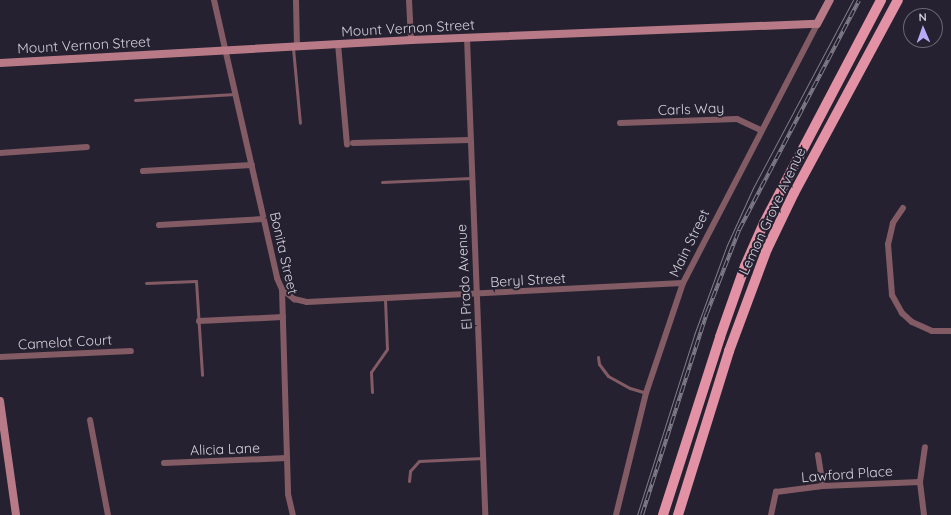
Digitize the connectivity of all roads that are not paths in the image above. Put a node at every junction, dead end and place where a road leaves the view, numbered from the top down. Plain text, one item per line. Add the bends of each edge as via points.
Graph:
1 (214, 0) edge
2 (296, 0) edge
3 (409, 0) edge
4 (830, 0) edge
5 (881, 0) edge
6 (898, 0) edge
7 (817, 24) junction
8 (467, 38) junction
9 (411, 40) junction
10 (338, 44) junction
11 (295, 46) junction
12 (225, 50) junction
13 (0, 63) edge
14 (235, 94) junction
15 (135, 100) dead end
16 (300, 123) dead end
17 (620, 124) dead end
18 (761, 130) junction
19 (470, 140) junction
20 (87, 147) dead end
21 (0, 153) edge
22 (252, 166) junction
23 (143, 171) dead end
24 (471, 178) junction
25 (382, 182) dead end
26 (904, 208) dead end
27 (264, 219) junction
28 (159, 225) dead end
29 (146, 283) dead end
30 (682, 283) junction
31 (282, 289) junction
32 (478, 295) junction
33 (385, 299) junction
34 (283, 316) junction
35 (199, 320) junction
36 (951, 331) edge
37 (131, 351) dead end
38 (598, 357) dead end
39 (0, 358) edge
40 (202, 375) dead end
41 (705, 383) junction
42 (718, 386) junction
43 (372, 392) dead end
44 (646, 393) junction
45 (0, 401) edge
46 (90, 420) dead end
47 (925, 447) dead end
48 (818, 455) dead end
49 (287, 458) junction
50 (483, 458) junction
51 (164, 463) dead end
52 (409, 481) dead end
53 (920, 482) junction
54 (823, 486) junction
55 (16, 515) edge
56 (108, 515) edge
57 (293, 515) edge
58 (485, 515) edge
59 (616, 515) edge
60 (663, 515) edge
61 (678, 515) edge
62 (771, 515) edge
63 (924, 515) edge

1 - 12 street, Bonita Street
2 - 11 street
3 - 9 street
4 - 7 street, Main Street
5 - 41 main road, Lemon Grove Avenue via 764,223 733,300
6 - 42 main road, Lemon Grove Avenue via 794,193 767,249
7 - 8 street, Mount Vernon Street
7 - 18 street, Main Street
8 - 9 street, Mount Vernon Street
8 - 19 street, El Prado Avenue
9 - 10 street, Mount Vernon Street
10 - 11 street, Mount Vernon Street
10 - 19 street via 350,144
11 - 12 street, Mount Vernon Street
11 - 16 lane
12 - 13 street, Mount Vernon Street
12 - 14 street, Bonita Street
14 - 15 lane
14 - 22 street, Bonita Street
17 - 18 street, Carls Way via 737,119
18 - 30 street, Main Street
19 - 24 street, El Prado Avenue
20 - 21 street
22 - 23 street
22 - 27 street, Bonita Street
24 - 25 lane
24 - 32 street, El Prado Avenue
26 - 36 street via 893,223 888,244 892,295 902,313 912,322 932,330
27 - 28 street
27 - 31 street, Bonita Street via 277,278
29 - 35 lane via 196,280
30 - 32 street, Beryl Street
30 - 44 street, Main Street
31 - 33 street, Beryl Street via 294,299 307,302
31 - 34 street, Bonita Street
32 - 33 street, Beryl Street
32 - 50 street, El Prado Avenue
33 - 43 lane via 387,349 371,372
34 - 35 street
34 - 49 street, Bonita Street
35 - 40 lane
37 - 39 street, Camelot Court
38 - 44 lane via 599,364 608,376
41 - 42 main road
41 - 60 main road, Lemon Grove Avenue
42 - 61 main road, Lemon Grove Avenue
44 - 59 street, Main Street
45 - 55 street
46 - 56 street
47 - 53 street
48 - 54 street
49 - 51 street, Alicia Lane
49 - 57 street, Bonita Street via 288,494
50 - 52 lane via 419,461 410,471
50 - 58 street, El Prado Avenue
53 - 54 street, Lawford Place
53 - 63 street
54 - 62 street, Lawford Place via 776,492

